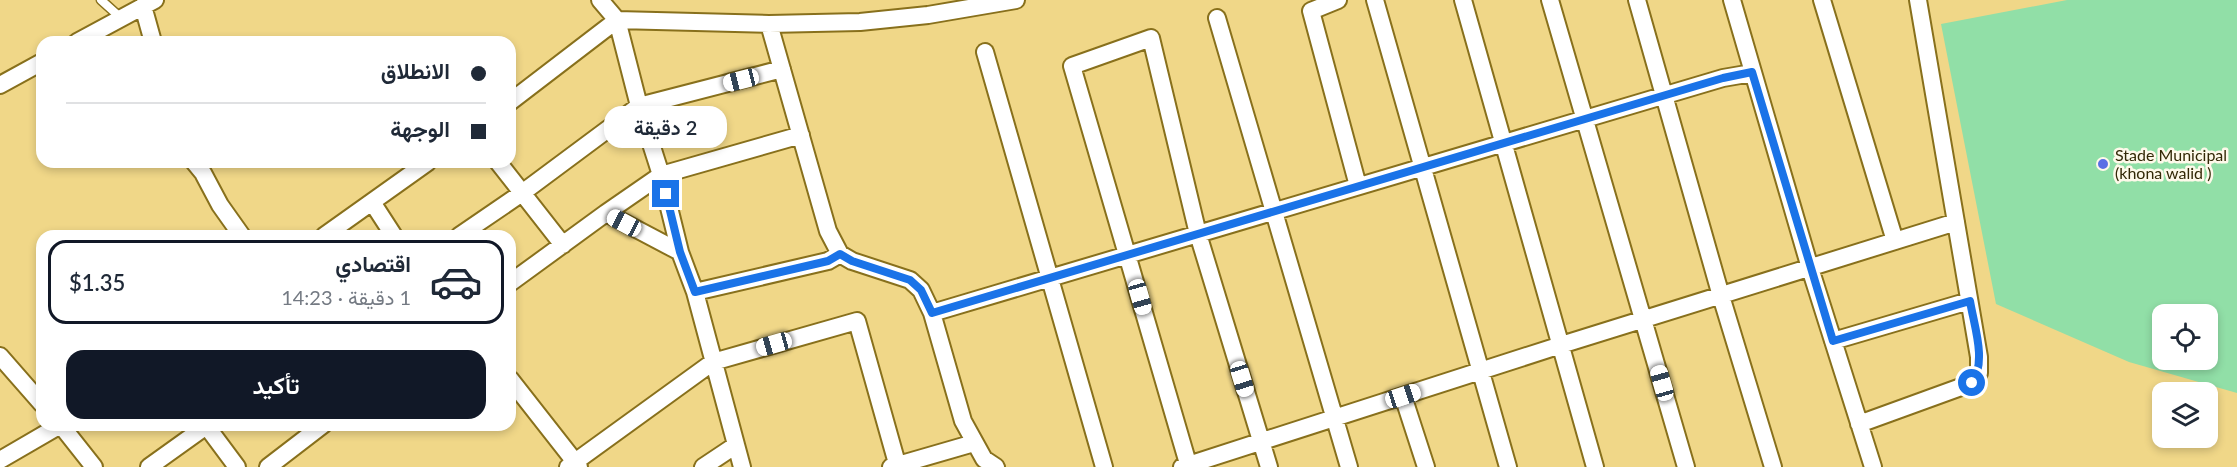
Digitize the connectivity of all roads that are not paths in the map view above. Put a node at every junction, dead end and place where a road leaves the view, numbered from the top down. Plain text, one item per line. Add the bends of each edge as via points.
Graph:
1 (101, 0) edge
2 (600, 0) edge
3 (1016, 0) edge
4 (1338, 0) edge
5 (1374, 0) edge
6 (1463, 0) edge
7 (1550, 0) edge
8 (1637, 0) edge
9 (1732, 0) edge
10 (1821, 0) edge
11 (1918, 0) edge
12 (149, 3) edge
13 (121, 18) junction
14 (1217, 18) dead end
15 (617, 20) junction
16 (769, 24) junction
17 (88, 36) edge
18 (152, 36) edge
19 (985, 52) dead end
20 (36, 65) edge
21 (782, 69) junction
22 (1752, 72) junction
23 (0, 85) edge
24 (1664, 95) junction
25 (516, 97) edge
26 (639, 106) junction
27 (1585, 119) junction
28 (801, 135) junction
29 (1504, 143) junction
30 (1422, 167) junction
31 (199, 168) edge
32 (420, 168) edge
33 (503, 168) edge
34 (661, 175) junction
35 (1358, 186) junction
36 (522, 193) junction
37 (372, 202) junction
38 (1274, 212) junction
39 (606, 213) junction
40 (1956, 222) junction
41 (238, 230) edge
42 (332, 230) edge
43 (390, 230) edge
44 (468, 230) edge
45 (1198, 234) junction
46 (1895, 241) junction
47 (563, 245) junction
48 (680, 252) junction
49 (840, 254) junction
50 (1127, 255) junction
51 (1810, 268) junction
52 (1050, 278) junction
53 (516, 279) edge
54 (695, 292) junction
55 (1721, 296) junction
56 (1970, 301) junction
57 (932, 313) junction
58 (1643, 320) junction
59 (1833, 341) junction
60 (1561, 345) junction
61 (0, 356) edge
62 (713, 362) junction
63 (1480, 371) junction
64 (516, 387) edge
65 (1403, 396) junction
66 (36, 397) edge
67 (1335, 418) junction
68 (1859, 424) junction
69 (51, 431) edge
70 (66, 431) edge
71 (199, 431) edge
72 (211, 431) edge
73 (315, 431) edge
74 (1261, 441) junction
75 (974, 443) junction
76 (736, 445) junction
77 (0, 460) edge
78 (574, 465) edge
79 (895, 466) edge
80 (1187, 466) edge
81 (94, 467) edge
82 (149, 467) edge
83 (237, 467) edge
84 (268, 467) edge
85 (703, 467) edge
86 (742, 467) edge
87 (996, 467) edge
88 (1104, 467) edge
89 (1269, 467) edge
90 (1349, 467) edge
91 (1426, 467) edge
92 (1508, 467) edge
93 (1595, 467) edge
94 (1686, 467) edge
95 (1773, 467) edge
96 (1873, 467) edge

1 - 13 lane
2 - 15 street
3 - 16 street via 860,22
4 - 35 street via 1311,11
5 - 30 street
6 - 29 street
7 - 27 street
8 - 24 street
9 - 22 street
10 - 46 street
11 - 40 street
12 - 13 street
12 - 18 street
13 - 17 street
14 - 38 street
15 - 16 street
15 - 25 street
15 - 26 street
16 - 21 street
19 - 52 street
20 - 23 street
21 - 26 street
21 - 28 street
22 - 24 street
22 - 51 street
24 - 27 street
24 - 55 street
26 - 34 street
26 - 36 street
27 - 29 street
27 - 58 street
28 - 34 street
28 - 49 street via 828,231
29 - 30 street
29 - 60 street
30 - 35 street
30 - 63 street
31 - 41 street
32 - 37 street
33 - 36 street
34 - 39 street
34 - 48 street
35 - 38 street
36 - 44 street
36 - 47 street
37 - 42 street
37 - 43 street
38 - 45 street
38 - 67 street
39 - 47 street
39 - 48 street
40 - 46 street
40 - 56 street
45 - 50 street
45 - 50 street via 1151,38 1072,66
45 - 74 street
46 - 51 street
47 - 53 street
48 - 54 street
49 - 54 street via 828,261
49 - 57 street via 910,280 921,290
50 - 52 street
50 - 80 street
51 - 55 street
51 - 59 street
52 - 57 street
52 - 88 street
54 - 62 street
55 - 58 street
55 - 95 street
56 - 59 street
56 - 68 street via 1979,357 1979,373 1972,383
57 - 75 street via 963,421
58 - 60 street
58 - 94 street
59 - 68 street
60 - 63 street
60 - 93 street
61 - 66 street
62 - 76 street
62 - 78 street
62 - 79 street via 856,321
63 - 65 street
63 - 92 street
64 - 78 street
65 - 67 street
65 - 91 street
67 - 74 street
67 - 90 street
68 - 96 street
69 - 77 street
70 - 81 street
71 - 82 street
72 - 83 street
73 - 84 street
74 - 80 street
74 - 89 street
75 - 79 street
75 - 87 street via 984,459
76 - 85 street
76 - 86 street

